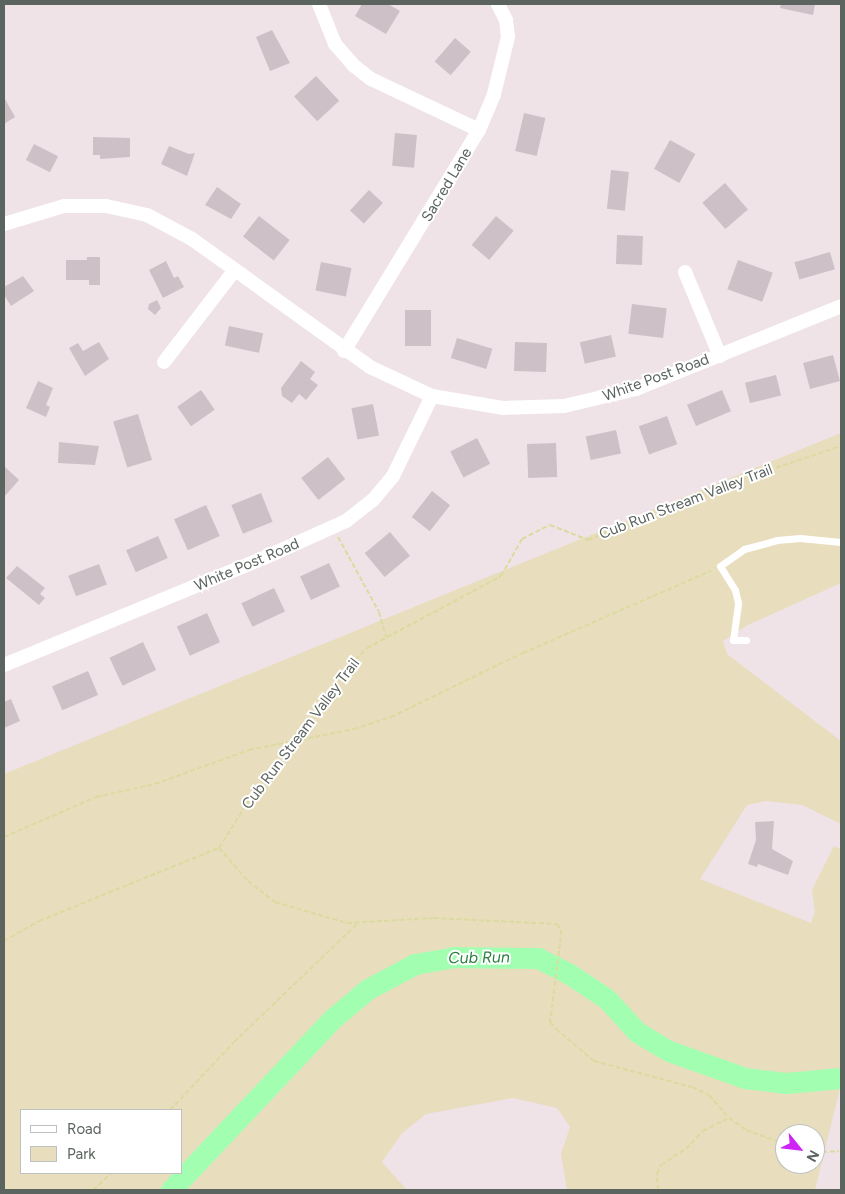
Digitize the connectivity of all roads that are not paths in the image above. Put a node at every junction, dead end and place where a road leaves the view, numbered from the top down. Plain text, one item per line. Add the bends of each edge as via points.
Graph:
1 (319, 4) edge
2 (498, 4) edge
3 (479, 130) junction
4 (4, 224) edge
5 (234, 271) junction
6 (685, 272) dead end
7 (841, 306) edge
8 (344, 352) junction
9 (720, 356) junction
10 (164, 362) dead end
11 (432, 396) junction
12 (841, 542) edge
13 (746, 640) dead end
14 (4, 663) edge

1 - 3 street via 335,44 353,65 371,79
2 - 3 street, Sacred Lane via 506,20 508,37 494,94
3 - 8 street, Sacred Lane
4 - 5 street, White Post Road via 64,206 118,208 174,227
5 - 8 street, White Post Road
5 - 10 street
6 - 9 street
7 - 9 street, White Post Road
8 - 11 street, White Post Road
9 - 11 street, White Post Road via 636,389 564,406 504,408
11 - 14 street, White Post Road via 393,476 373,500 334,528
12 - 13 lane via 800,538 777,540 744,548 720,566 735,590 738,604 733,640

